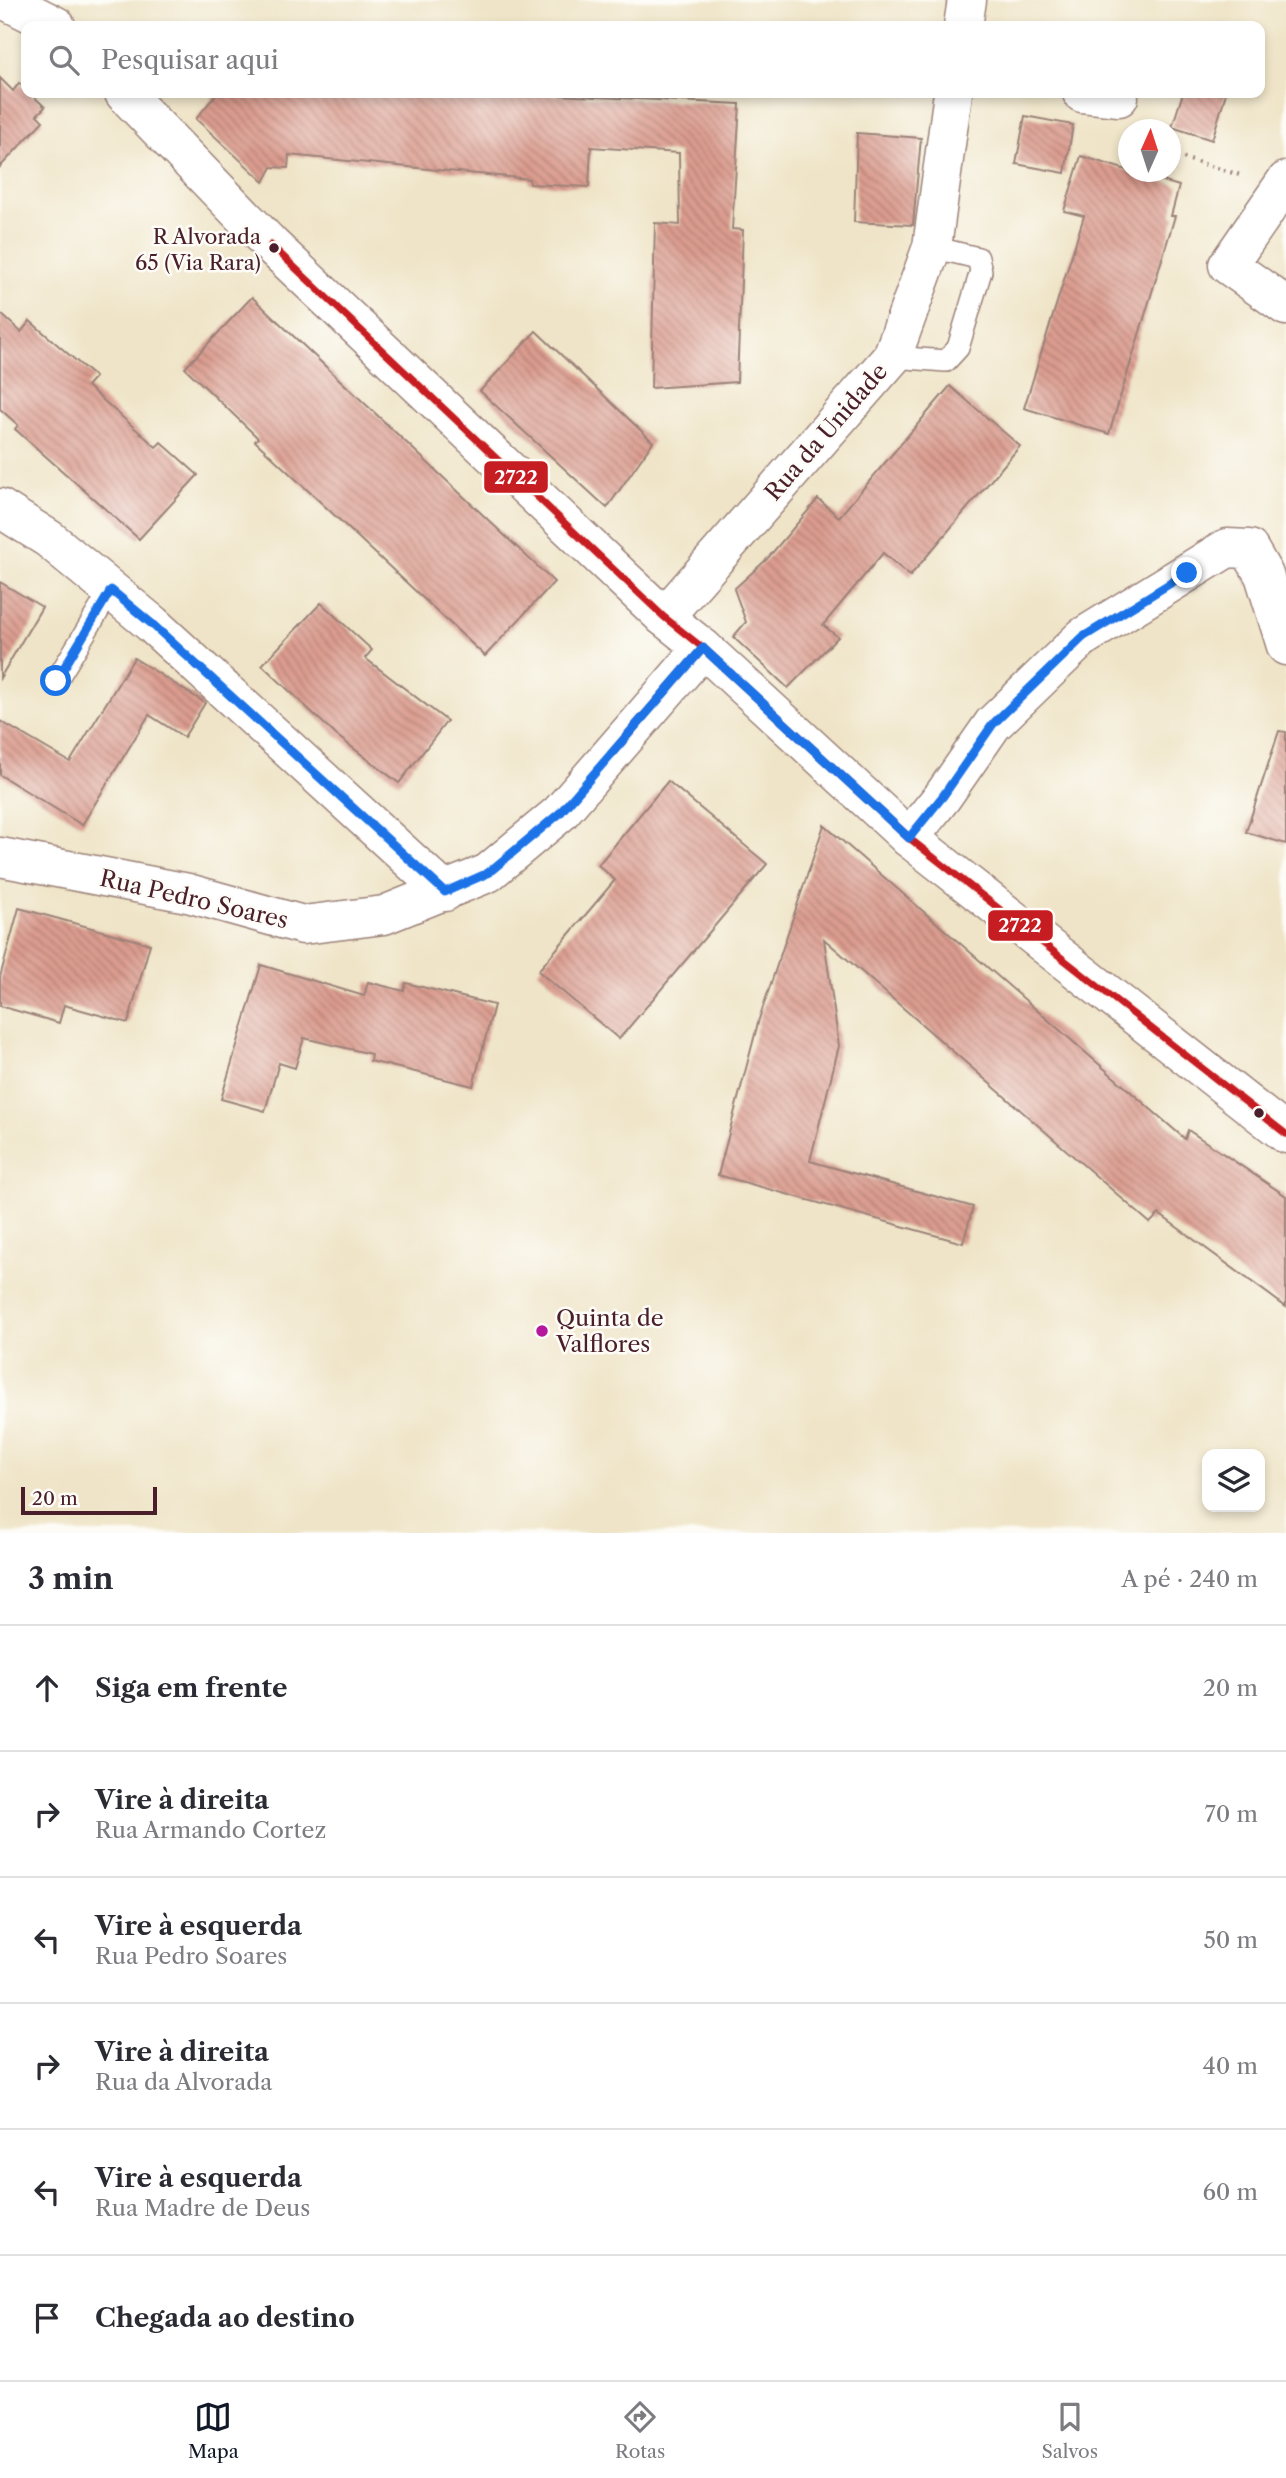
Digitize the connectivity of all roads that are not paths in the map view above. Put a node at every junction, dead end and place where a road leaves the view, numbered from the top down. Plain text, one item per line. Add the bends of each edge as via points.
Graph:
1 (5, 0) edge
2 (967, 0) edge
3 (46, 21) edge
4 (964, 21) edge
5 (129, 98) edge
6 (952, 98) edge
7 (1284, 184) edge
8 (932, 247) junction
9 (1286, 306) edge
10 (892, 357) junction
11 (0, 508) edge
12 (111, 590) junction
13 (664, 617) junction
14 (1286, 646) edge
15 (703, 648) junction
16 (56, 681) dead end
17 (909, 838) junction
18 (0, 857) edge
19 (445, 892) junction
20 (1286, 1134) edge

1 - 3 street
2 - 4 street
5 - 13 street via 271,245
6 - 8 street, Rua da Unidade
7 - 9 street via 1228,265
8 - 10 street, Rua da Unidade
8 - 10 lane via 978,258 981,271 958,348 946,361
10 - 13 street, Rua da Unidade
11 - 12 street via 49,539
12 - 16 lane
12 - 19 street
13 - 15 street
14 - 17 street via 1264,575 1250,549 1227,548 1083,637 993,724
15 - 17 street
15 - 19 street, Rua Pedro Soares via 560,813 488,873
17 - 20 street
18 - 19 street, Rua Pedro Soares via 188,893 303,925 384,915

